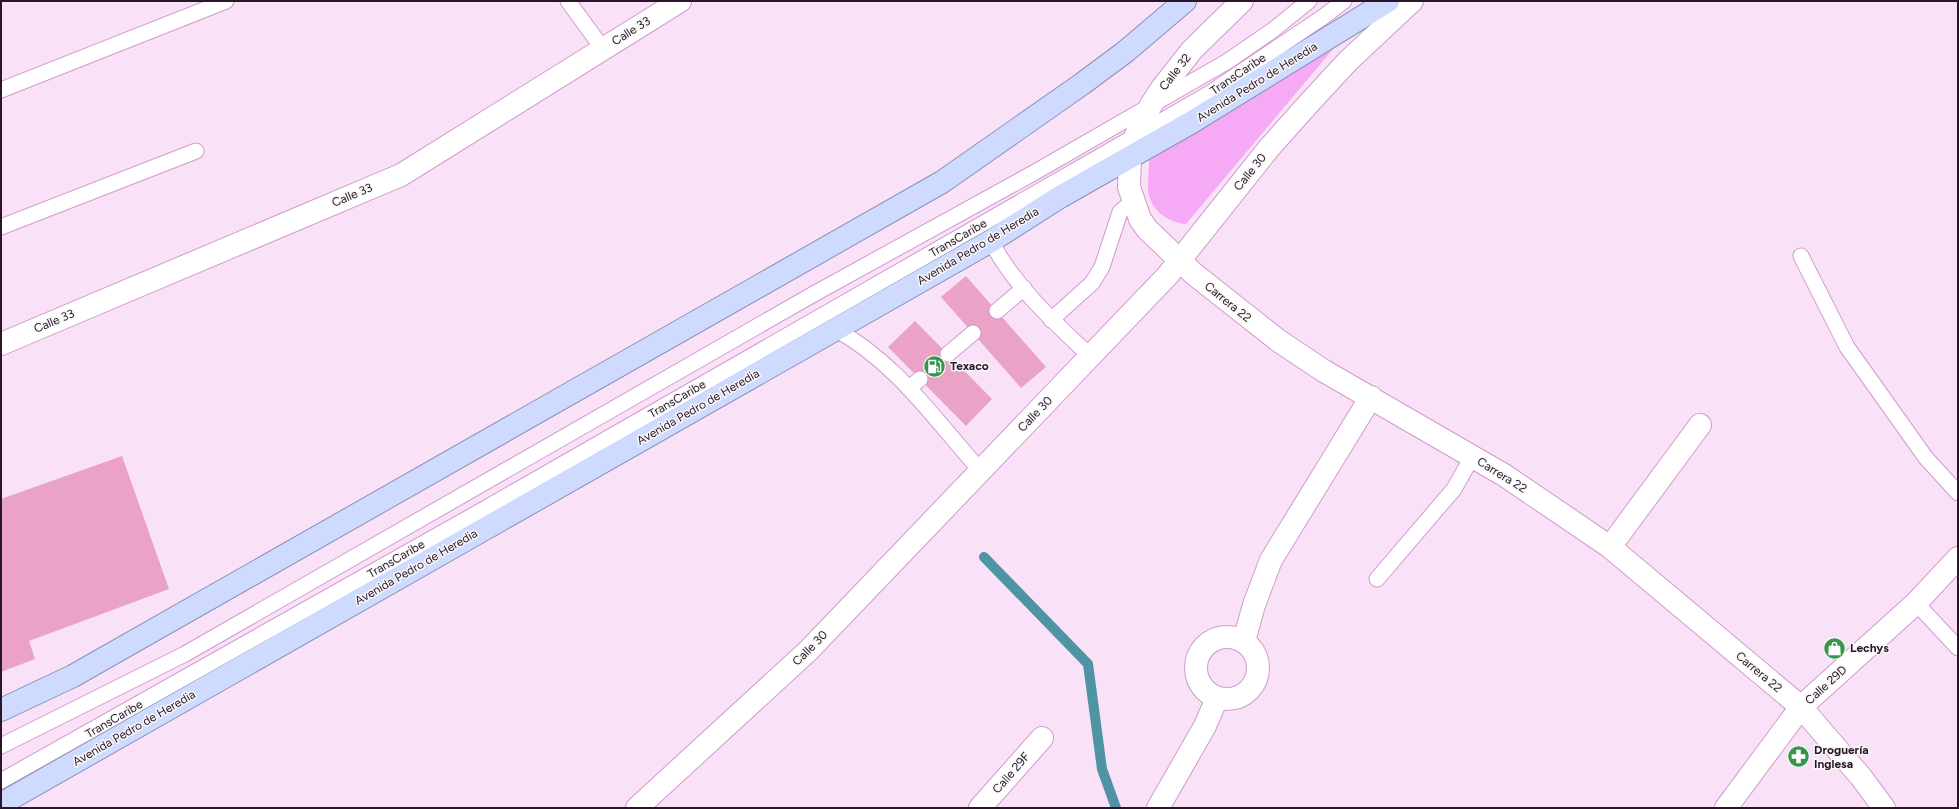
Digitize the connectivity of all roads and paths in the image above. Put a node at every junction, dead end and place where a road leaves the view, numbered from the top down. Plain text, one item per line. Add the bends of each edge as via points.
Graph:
1 (226, 1) edge
2 (568, 1) edge
3 (680, 1) edge
4 (1185, 1) edge
5 (1242, 1) edge
6 (1309, 1) edge
7 (1344, 1) edge
8 (1388, 1) edge
9 (1412, 1) edge
10 (602, 49) junction
11 (1, 90) edge
12 (1151, 105) junction
13 (1136, 135) junction
14 (196, 151) dead end
15 (1130, 157) junction
16 (1133, 201) junction
17 (1, 227) edge
18 (991, 240) junction
19 (1801, 256) dead end
20 (1179, 260) junction
21 (1024, 288) junction
22 (997, 311) dead end
23 (1051, 320) junction
24 (835, 330) junction
25 (972, 333) dead end
26 (1, 344) edge
27 (948, 354) dead end
28 (1090, 356) junction
29 (1371, 397) junction
30 (1700, 425) dead end
31 (1472, 457) junction
32 (980, 470) junction
33 (1958, 493) edge
34 (1610, 547) junction
35 (1958, 558) edge
36 (1376, 579) dead end
37 (1916, 603) junction
38 (1244, 641) junction
39 (1958, 648) edge
40 (1217, 698) junction
41 (1801, 707) junction
42 (1, 710) edge
43 (1042, 738) dead end
44 (1, 746) edge
45 (1, 781) edge
46 (1, 804) edge
47 (637, 808) edge
48 (980, 808) edge
49 (1158, 808) edge
50 (1726, 808) edge
51 (1884, 808) edge

1 - 11 lane
2 - 10 lane
3 - 10 street, Calle 33
4 - 42 highway via 1082,84 942,182 73,676
5 - 12 street, Calle 32 via 1192,50
6 - 12 lane, TransCaribe via 1239,54
7 - 13 lane, TransCaribe via 1210,93
8 - 15 highway, Avenida Pedro de Heredia via 1192,122
9 - 20 street, Calle 30 via 1310,101 1268,148
10 - 26 street, Calle 33 via 401,175
12 - 13 street, Calle 32
12 - 44 lane, TransCaribe via 805,299 186,654
13 - 15 street, Calle 32
13 - 45 lane, TransCaribe via 493,504
14 - 17 lane
15 - 16 street, Carrera 22 via 1129,187
15 - 18 highway, Avenida Pedro de Heredia
16 - 20 street, Carrera 22 via 1140,220 1147,229
16 - 23 lane via 1120,212 1102,267 1092,283
18 - 21 lane via 998,254
18 - 24 highway, Avenida Pedro de Heredia
19 - 33 lane via 1847,347 1926,458
20 - 28 street, Calle 30 via 1168,275
20 - 29 street, Carrera 22 via 1236,309 1279,341 1324,371
21 - 22 lane
21 - 23 lane
23 - 28 lane
24 - 32 lane via 870,350 914,384
24 - 46 highway, Avenida Pedro de Heredia
25 - 27 lane
28 - 32 street, Calle 30
29 - 31 street, Carrera 22
29 - 38 street via 1271,560
30 - 34 street
31 - 34 street, Carrera 22 via 1504,475
31 - 36 lane via 1454,488
32 - 47 street, Calle 30 via 808,651
34 - 41 street, Carrera 22
35 - 37 street, Calle 29D
37 - 39 lane
37 - 41 street, Calle 29D
38 - 40 street via 1254,652 1259,667 1256,681 1246,693 1232,699
38 - 40 street via 1229,636 1215,638 1203,647 1196,662 1196,677 1204,690
40 - 49 street via 1205,726
41 - 50 street, Calle 29D
41 - 51 street, Carrera 22
43 - 48 street, Calle 29F

